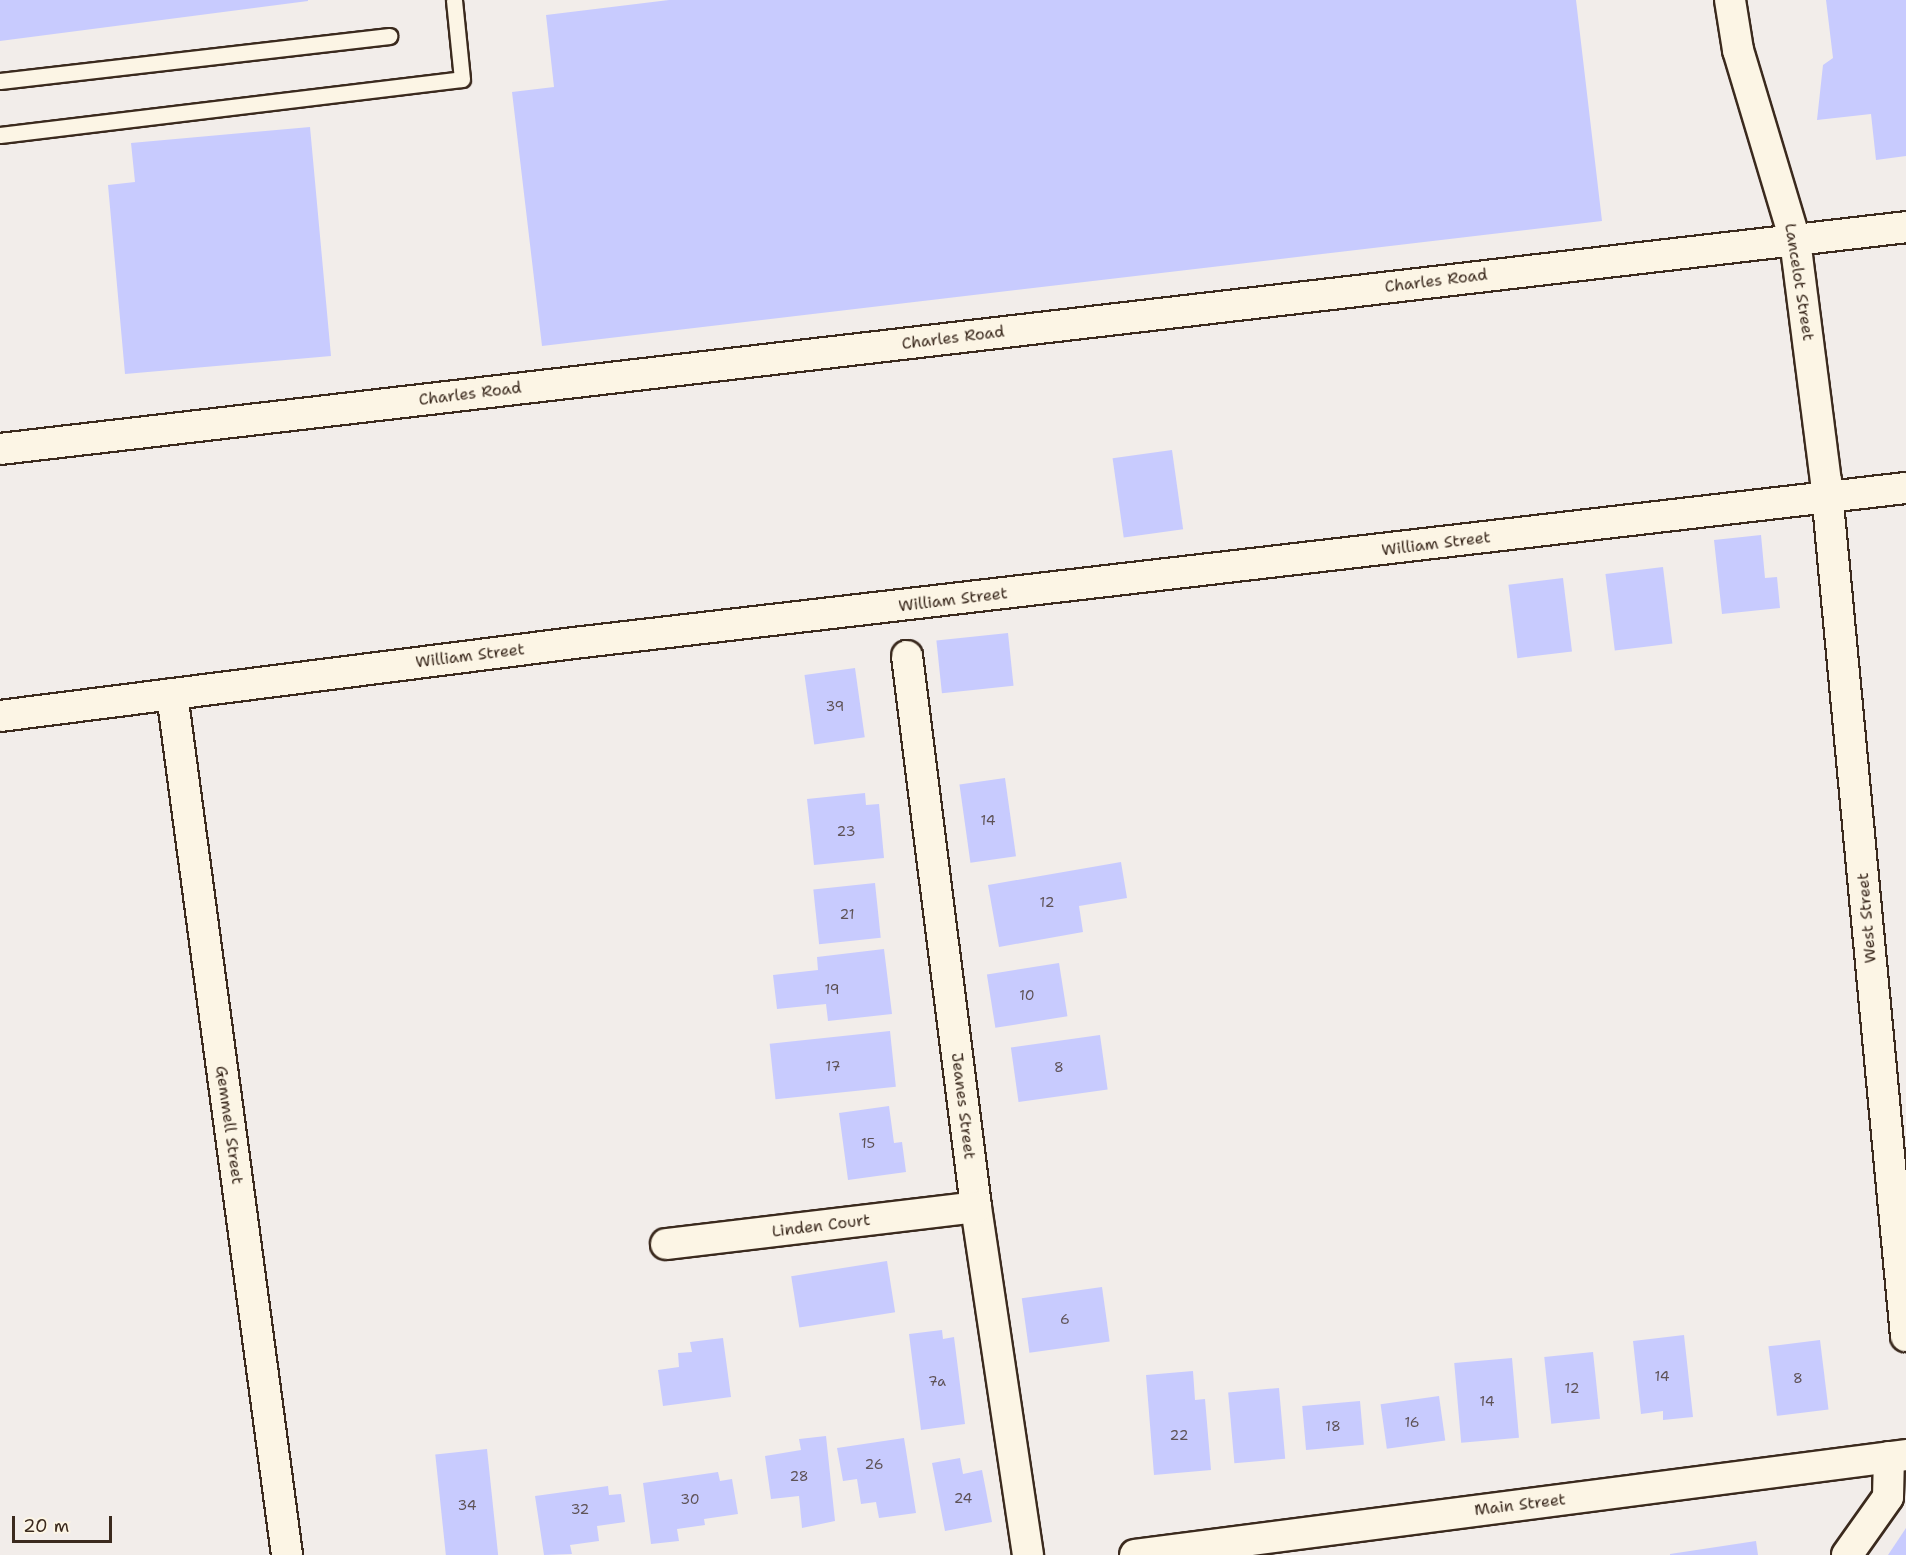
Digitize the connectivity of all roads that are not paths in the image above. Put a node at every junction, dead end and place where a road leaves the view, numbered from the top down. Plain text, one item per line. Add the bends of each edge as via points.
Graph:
1 (454, 0) edge
2 (1730, 0) edge
3 (388, 36) dead end
4 (0, 81) edge
5 (0, 135) edge
6 (1906, 227) edge
7 (1795, 240) junction
8 (0, 449) edge
9 (1906, 488) edge
10 (1827, 499) junction
11 (907, 656) dead end
12 (172, 694) junction
13 (1, 710) edge
14 (976, 1207) junction
15 (666, 1244) dead end
16 (1906, 1336) edge
17 (1897, 1456) edge
18 (287, 1555) edge
19 (1028, 1555) edge
20 (1135, 1555) edge
21 (1847, 1555) edge

1 - 5 lane via 462,79
2 - 7 street, Lancelot Street via 1738,50
3 - 4 lane
6 - 7 street, Charles Road
7 - 8 street, Charles Road
7 - 10 street, Lancelot Street
9 - 10 street, William Street
10 - 12 street, William Street via 574,643
10 - 16 street, West Street
11 - 14 street, Jeanes Street
12 - 13 street, William Street
12 - 18 street, Gemmell Street
14 - 15 street, Linden Court
14 - 19 street, Jeanes Street
17 - 20 street, Main Street
17 - 21 street via 1887,1497

